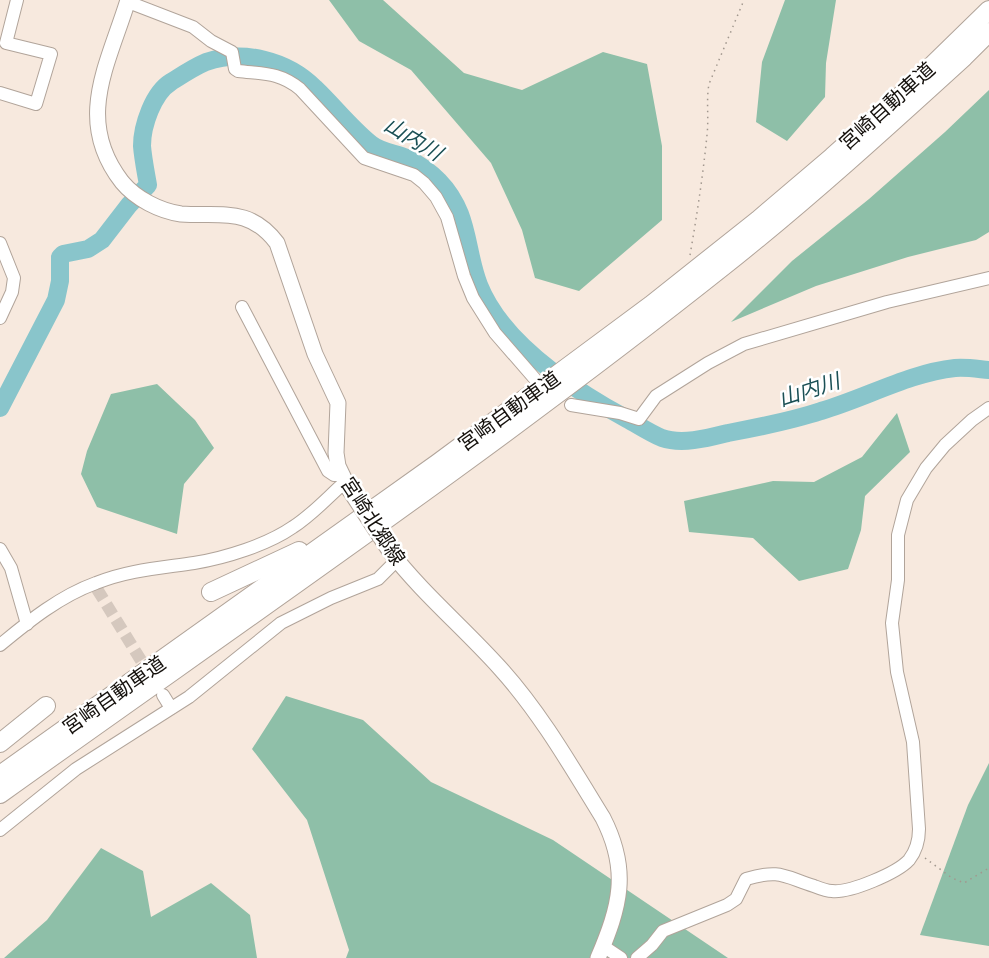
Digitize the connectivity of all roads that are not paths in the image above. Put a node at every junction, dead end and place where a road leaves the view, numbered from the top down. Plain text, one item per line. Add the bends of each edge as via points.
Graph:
1 (16, 0) edge
2 (128, 1) edge
3 (989, 10) edge
4 (989, 32) edge
5 (0, 93) edge
6 (0, 243) edge
7 (989, 278) edge
8 (12, 292) junction
9 (0, 299) edge
10 (242, 307) dead end
11 (0, 318) edge
12 (535, 379) dead end
13 (571, 405) dead end
14 (989, 408) edge
15 (438, 463) junction
16 (345, 482) junction
17 (0, 549) edge
18 (393, 555) junction
19 (212, 592) dead end
20 (27, 624) junction
21 (0, 645) edge
22 (163, 695) dead end
23 (46, 706) dead end
24 (171, 708) junction
25 (0, 743) edge
26 (0, 775) edge
27 (0, 794) edge
28 (0, 830) edge
29 (600, 952) edge
30 (621, 958) edge
31 (637, 958) edge

1 - 5 street via 6,43 51,54 36,104
2 - 12 street via 193,27 232,52 238,71 288,80 364,158 414,175 424,183 447,217 473,298 495,333
2 - 16 main road, 宮崎北郷線 via 96,109 106,156 126,187 144,201 180,213 230,214 267,229 277,243 315,354 338,403 336,453
3 - 15 highway, 宮崎自動車道 via 908,90 758,220
4 - 27 highway, 宮崎自動車道 via 797,207 606,358
6 - 8 street via 14,278
7 - 13 street via 887,302 744,344 656,396 639,419
8 - 9 street
8 - 11 street
10 - 16 street via 328,471
14 - 31 street via 945,445 926,468 907,500 898,536 892,623 897,672 917,771 919,839 915,850 895,870 848,889 831,891 780,873 746,879 736,898 727,905 663,931
15 - 19 highway via 408,477 304,548
15 - 26 highway, 宮崎自動車道
16 - 18 main road, 宮崎北郷線, bridge
16 - 20 street via 292,528 253,546 196,563 122,573 68,596
17 - 20 street via 11,568
18 - 24 street via 378,579 281,623
18 - 29 main road, 宮崎北郷線 via 526,700 614,838 620,890
20 - 21 street
22 - 24 street
23 - 25 highway
24 - 28 street via 76,769
29 - 30 street

